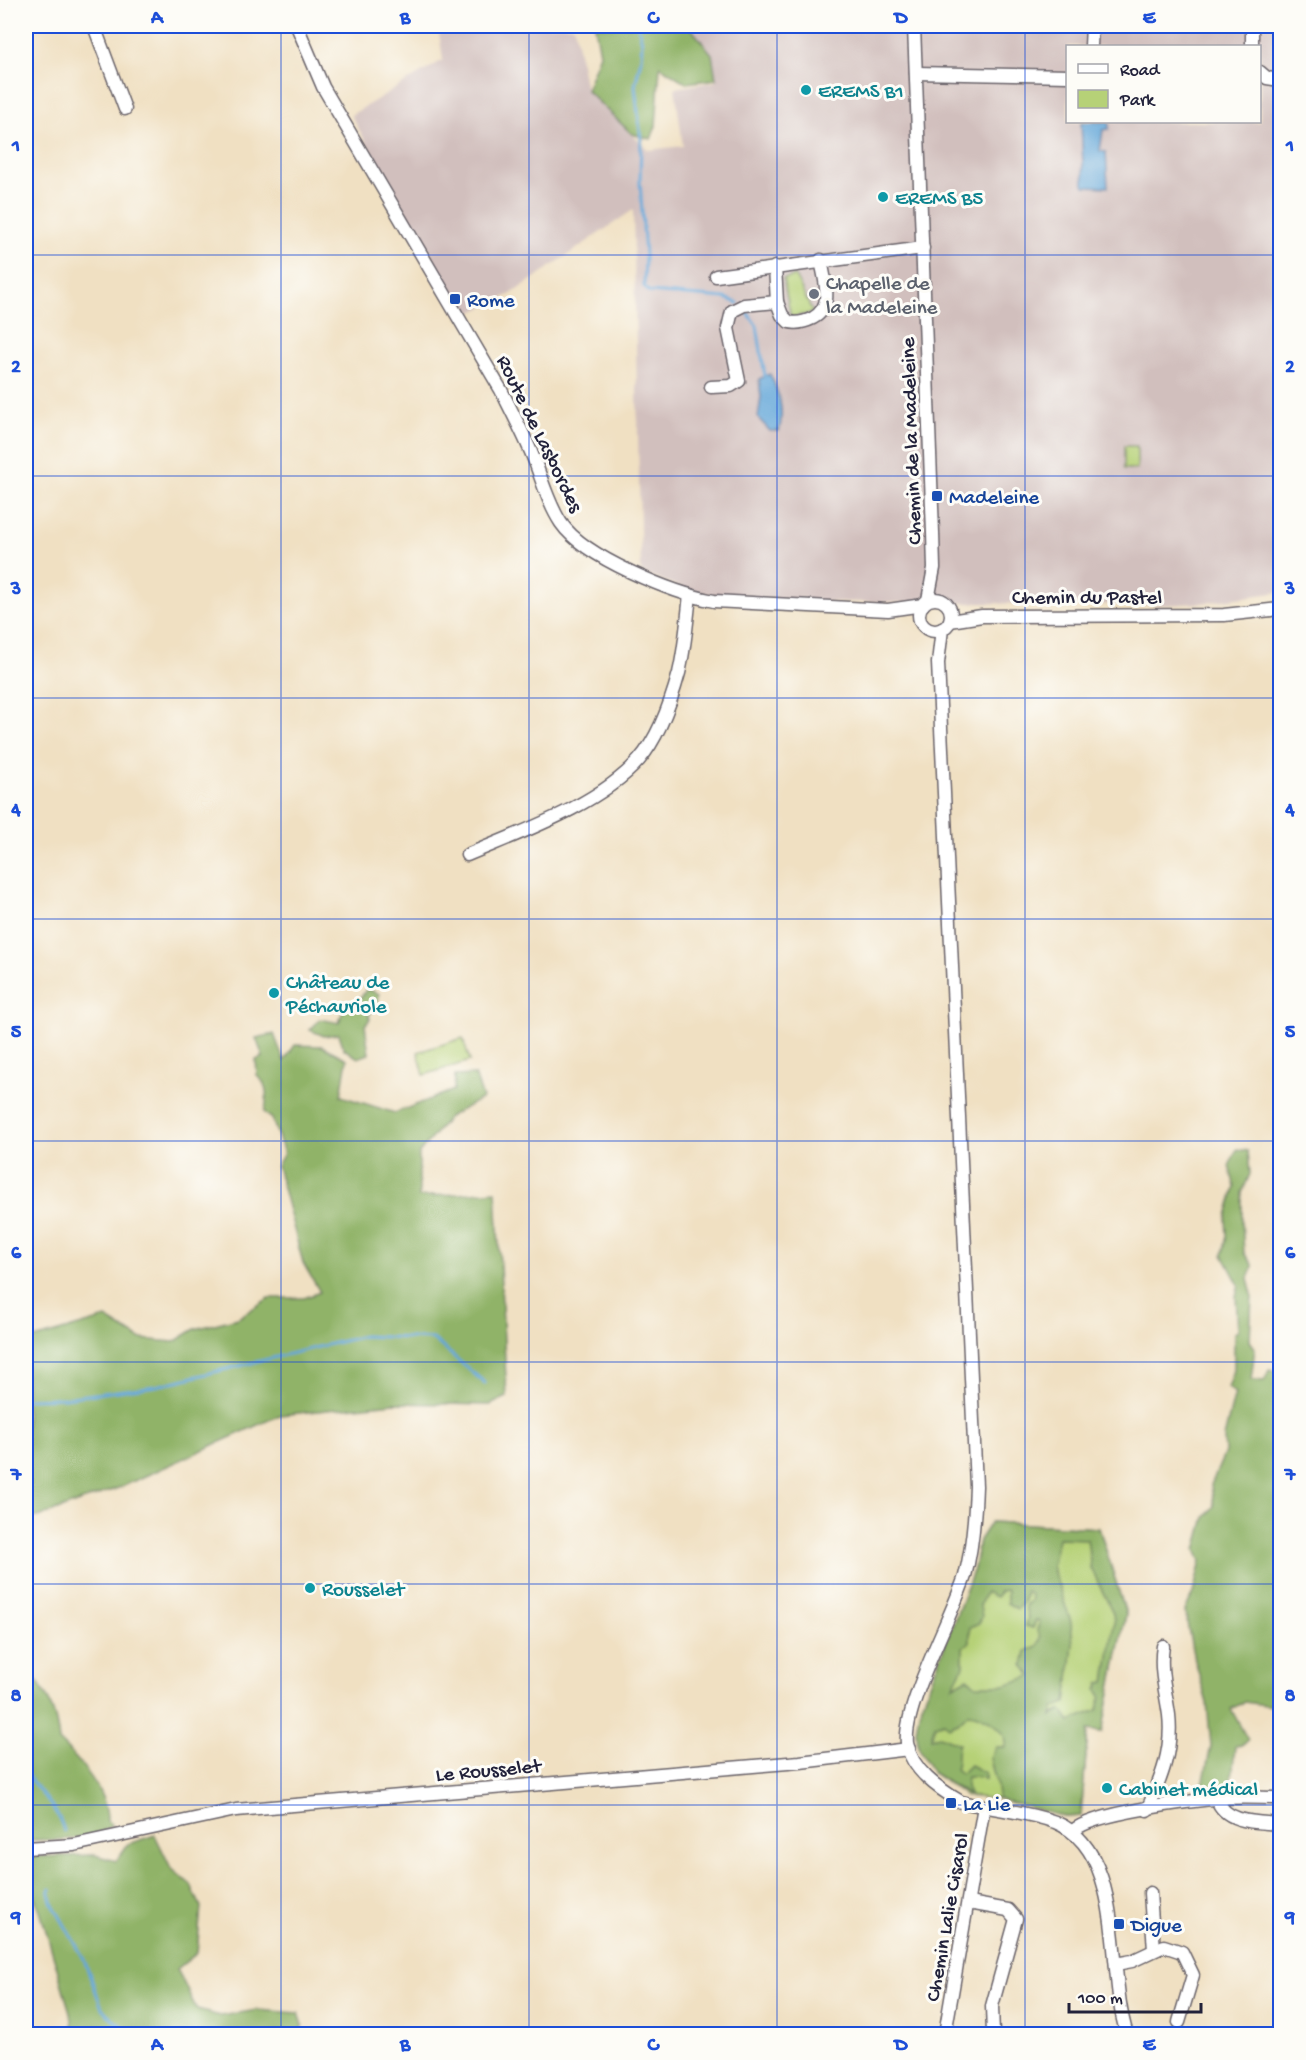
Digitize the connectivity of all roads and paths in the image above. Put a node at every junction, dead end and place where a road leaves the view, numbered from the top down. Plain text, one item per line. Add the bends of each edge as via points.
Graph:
1 (94, 26) edge
2 (297, 26) edge
3 (914, 26) edge
4 (1092, 26) edge
5 (1252, 26) edge
6 (1091, 45) edge
7 (1252, 45) edge
8 (916, 73) junction
9 (1261, 73) edge
10 (1066, 76) edge
11 (1281, 80) edge
12 (125, 109) dead end
13 (922, 248) junction
14 (821, 260) junction
15 (775, 267) junction
16 (716, 276) dead end
17 (777, 302) junction
18 (711, 387) dead end
19 (934, 567) junction
20 (690, 595) junction
21 (1281, 600) edge
22 (925, 602) junction
23 (1281, 609) edge
24 (888, 610) junction
25 (1191, 614) junction
26 (946, 615) junction
27 (919, 618) junction
28 (928, 629) junction
29 (938, 663) junction
30 (467, 855) dead end
31 (1163, 1646) dead end
32 (909, 1749) junction
33 (1281, 1798) edge
34 (1217, 1799) junction
35 (984, 1806) junction
36 (1147, 1810) junction
37 (1281, 1824) edge
38 (1072, 1831) junction
39 (26, 1848) edge
40 (1150, 1893) dead end
41 (969, 1903) junction
42 (1154, 1950) junction
43 (1116, 1964) junction
44 (1179, 2022) dead end
45 (945, 2034) edge
46 (993, 2034) edge
47 (1127, 2034) edge

1 - 12 street
2 - 20 street, Route de Lasbordes via 323,87 501,390 561,524 595,553
3 - 8 street, Chemin de la Madeleine
4 - 6 street
5 - 7 street
8 - 10 street
8 - 13 street, Chemin de la Madeleine
9 - 11 street
13 - 14 street
13 - 19 street, Chemin de la Madeleine
14 - 15 street
14 - 17 street via 827,296 819,314 805,322 789,322
15 - 16 street
15 - 17 street
17 - 18 street via 744,304 732,311 728,328 739,381 731,386
19 - 22 street, Chemin de la Madeleine
19 - 26 street, Chemin de la Madeleine
20 - 24 street, Route de Lasbordes via 737,603
20 - 30 street via 677,679 662,721 638,760 583,801
21 - 25 street, Chemin du Pastel
22 - 24 street, Route de Lasbordes
22 - 26 street, Chemin du Pastel
22 - 27 street
23 - 25 street, Chemin du Pastel
24 - 27 street, Route de Lasbordes
25 - 26 street, Chemin du Pastel
26 - 28 street, Chemin du Pastel
26 - 29 street
27 - 28 street
28 - 29 street
29 - 32 street via 976,1486 965,1576 912,1710
31 - 36 street via 1161,1670 1169,1716 1169,1747
32 - 35 street via 927,1778 941,1790 961,1802
32 - 39 street, Le Rousselet via 800,1762 236,1810 74,1845
33 - 34 street
34 - 36 street
34 - 37 street via 1223,1810 1237,1818
35 - 38 street via 1054,1822
35 - 41 street, Chemin Lalie Cisarol
36 - 38 street via 1089,1821
38 - 43 street via 1091,1852 1102,1875
40 - 42 street
41 - 45 street, Chemin Lalie Cisarol
41 - 46 street via 1008,1910 1016,1919 992,2006
42 - 43 street
42 - 44 street via 1164,1946 1177,1948 1193,1971
43 - 47 street

